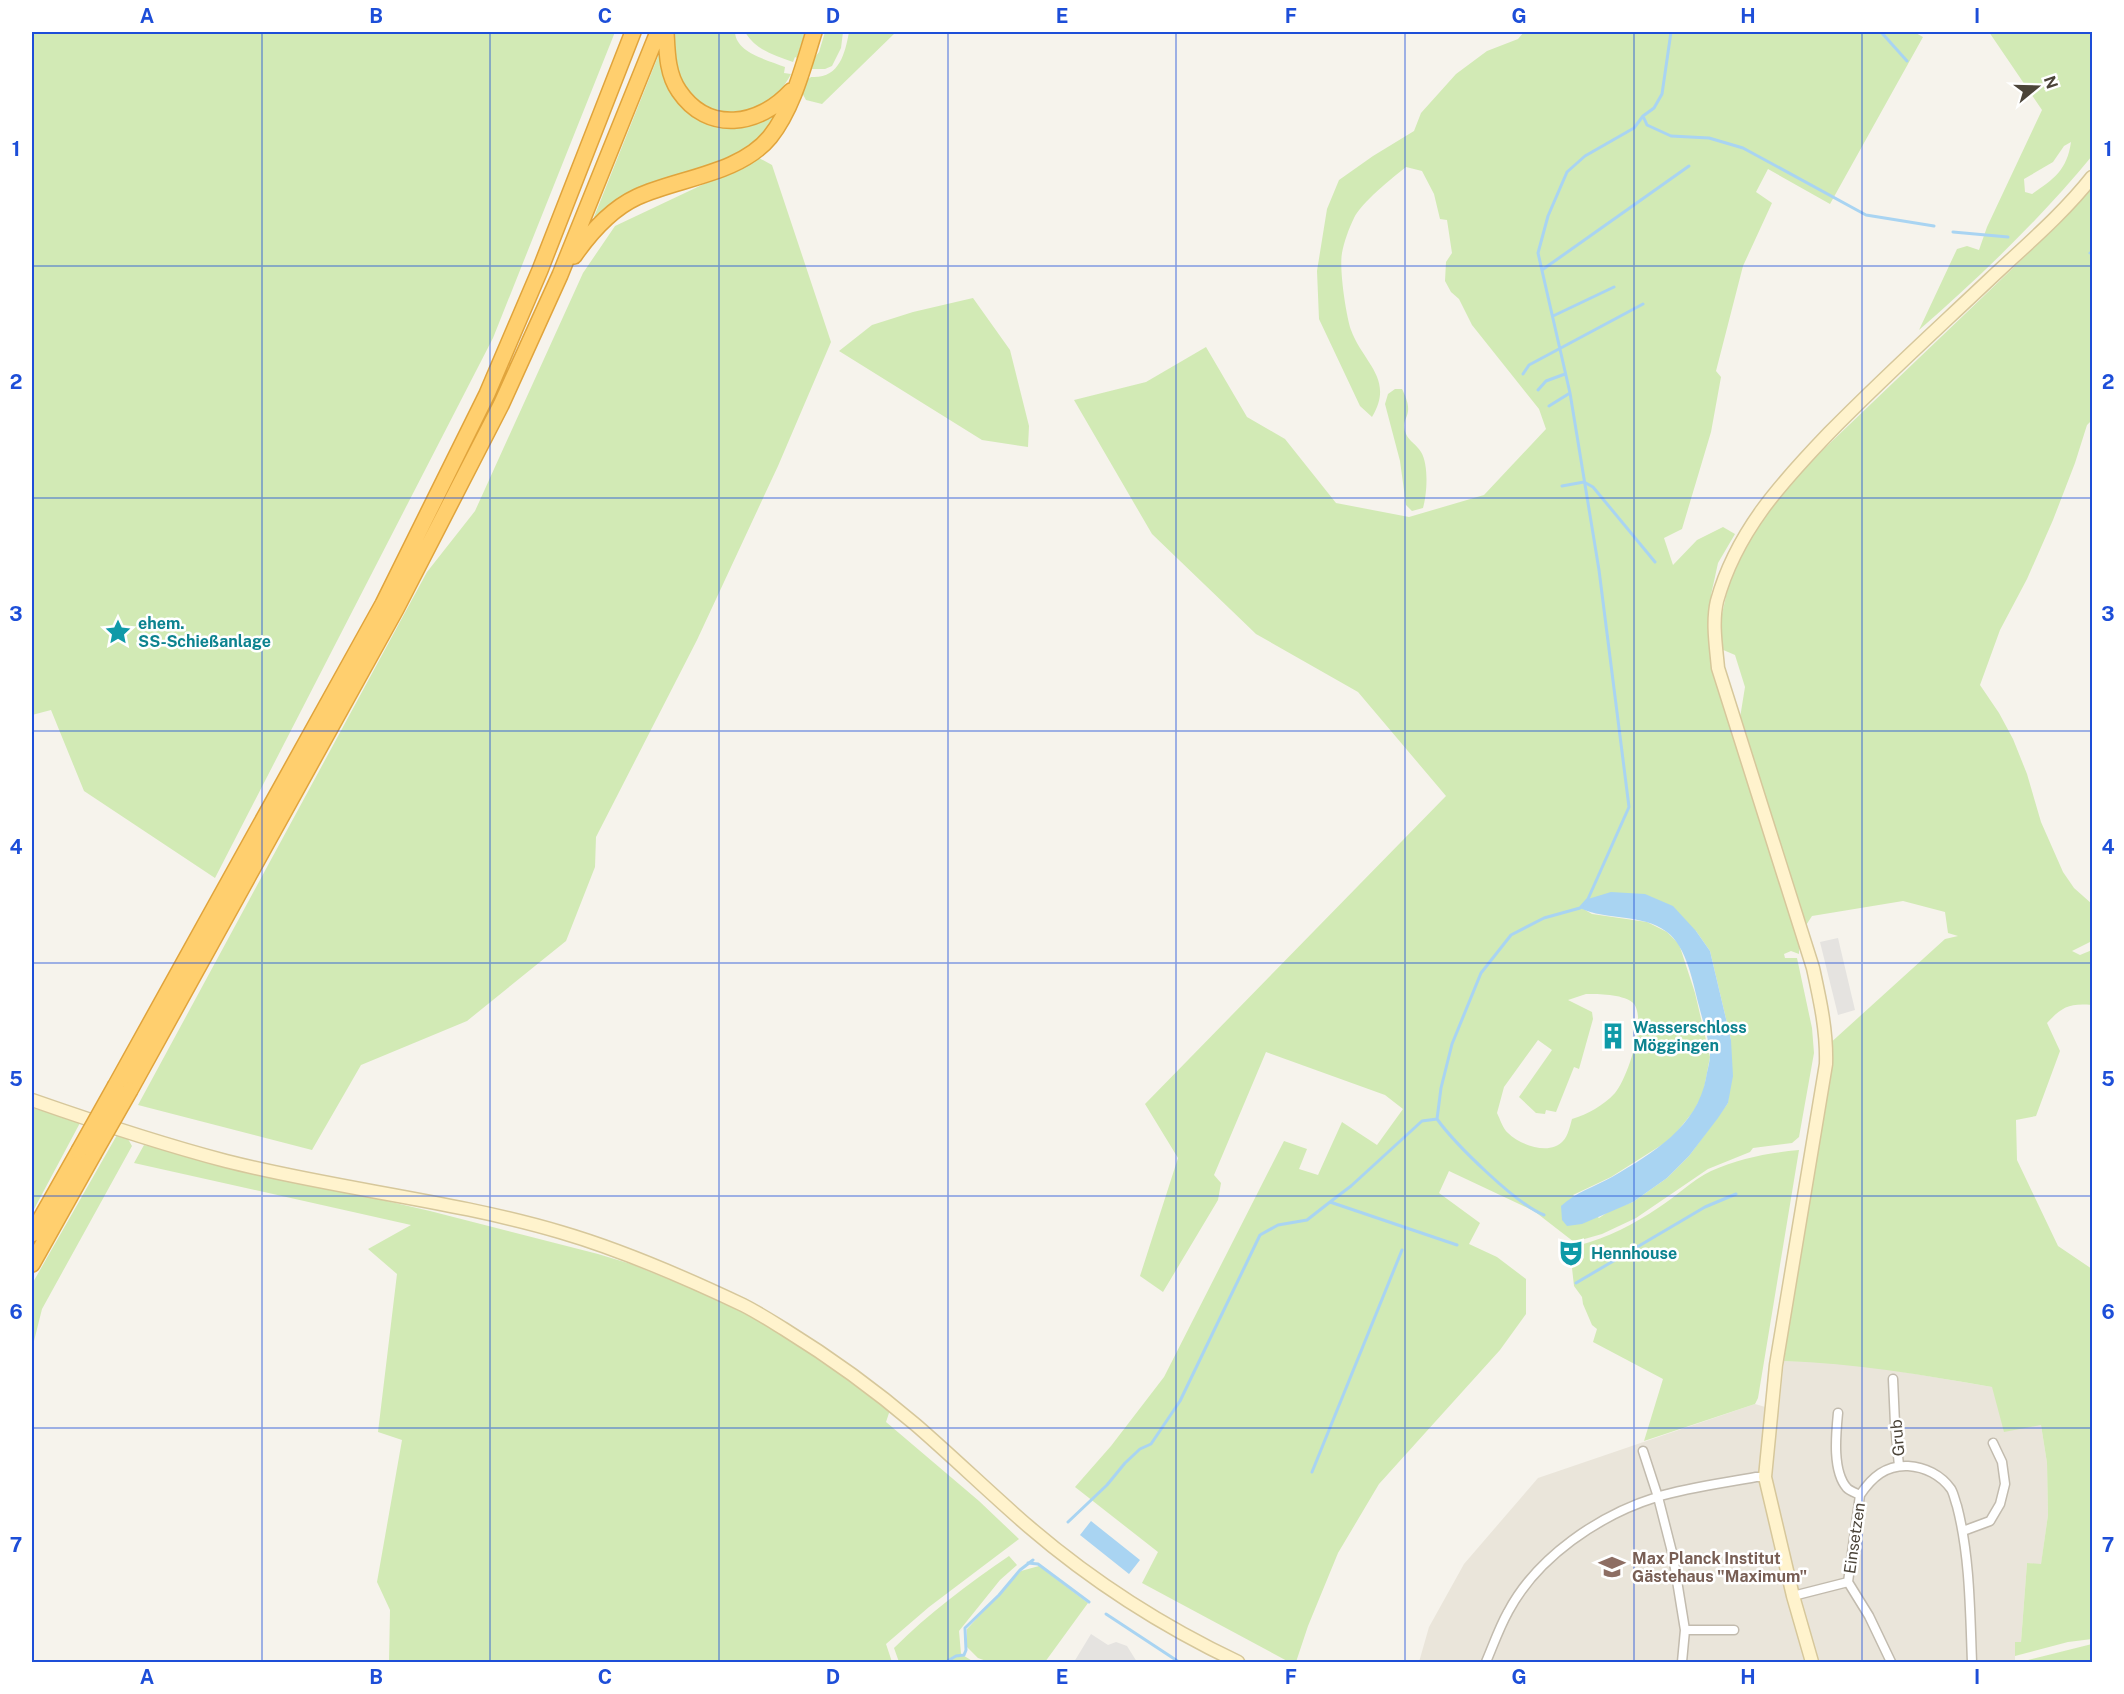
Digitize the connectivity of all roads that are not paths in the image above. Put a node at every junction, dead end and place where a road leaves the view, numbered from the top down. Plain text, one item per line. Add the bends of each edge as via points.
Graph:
1 (633, 32) edge
2 (658, 32) edge
3 (666, 32) edge
4 (814, 32) edge
5 (795, 87) junction
6 (2092, 177) edge
7 (560, 275) junction
8 (123, 1087) junction
9 (32, 1100) edge
10 (86, 1153) junction
11 (32, 1234) edge
12 (32, 1264) edge
13 (1893, 1379) dead end
14 (1838, 1413) dead end
15 (1993, 1443) dead end
16 (1643, 1451) dead end
17 (1899, 1466) junction
18 (1765, 1477) junction
19 (1860, 1495) junction
20 (1658, 1497) junction
21 (1963, 1531) junction
22 (1848, 1582) junction
23 (1793, 1596) junction
24 (1685, 1630) junction
25 (1734, 1630) dead end
26 (1238, 1662) edge
27 (1486, 1662) edge
28 (1682, 1662) edge
29 (1812, 1662) edge
30 (1891, 1662) edge
31 (1972, 1662) edge

1 - 8 highway via 487,394 383,604
2 - 7 highway
3 - 5 highway via 671,75 678,90 700,112 733,121 750,119 781,102
4 - 5 highway
5 - 7 highway via 786,114 760,147 725,167 636,197 585,240
6 - 18 street via 2062,212 1861,400 1805,458 1750,525 1731,560 1717,603 1714,636 1718,668 1813,968 1827,1046 1776,1365
7 - 8 highway via 501,405 396,609
8 - 10 highway, bridge
9 - 26 street via 225,1161 559,1231 652,1265 746,1306 820,1351 886,1400 1029,1527 1107,1588 1158,1621
10 - 11 highway
10 - 12 highway
13 - 17 street, Grub
14 - 19 street, Einsetzen via 1835,1447 1840,1473 1848,1489
15 - 21 street via 2002,1462 2005,1484 2000,1504 1990,1521
16 - 20 street
17 - 19 street, Einsetzen via 1882,1471
17 - 21 street, Grub via 1919,1466 1940,1477 1953,1491
18 - 20 street
18 - 23 street
19 - 22 street, Einsetzen
20 - 24 street
20 - 27 street via 1619,1512 1578,1536 1537,1570 1508,1611
21 - 31 street, Grub
22 - 23 street, Einsetzen
22 - 30 street, Einsetzen
23 - 29 street
24 - 25 street
24 - 28 street

